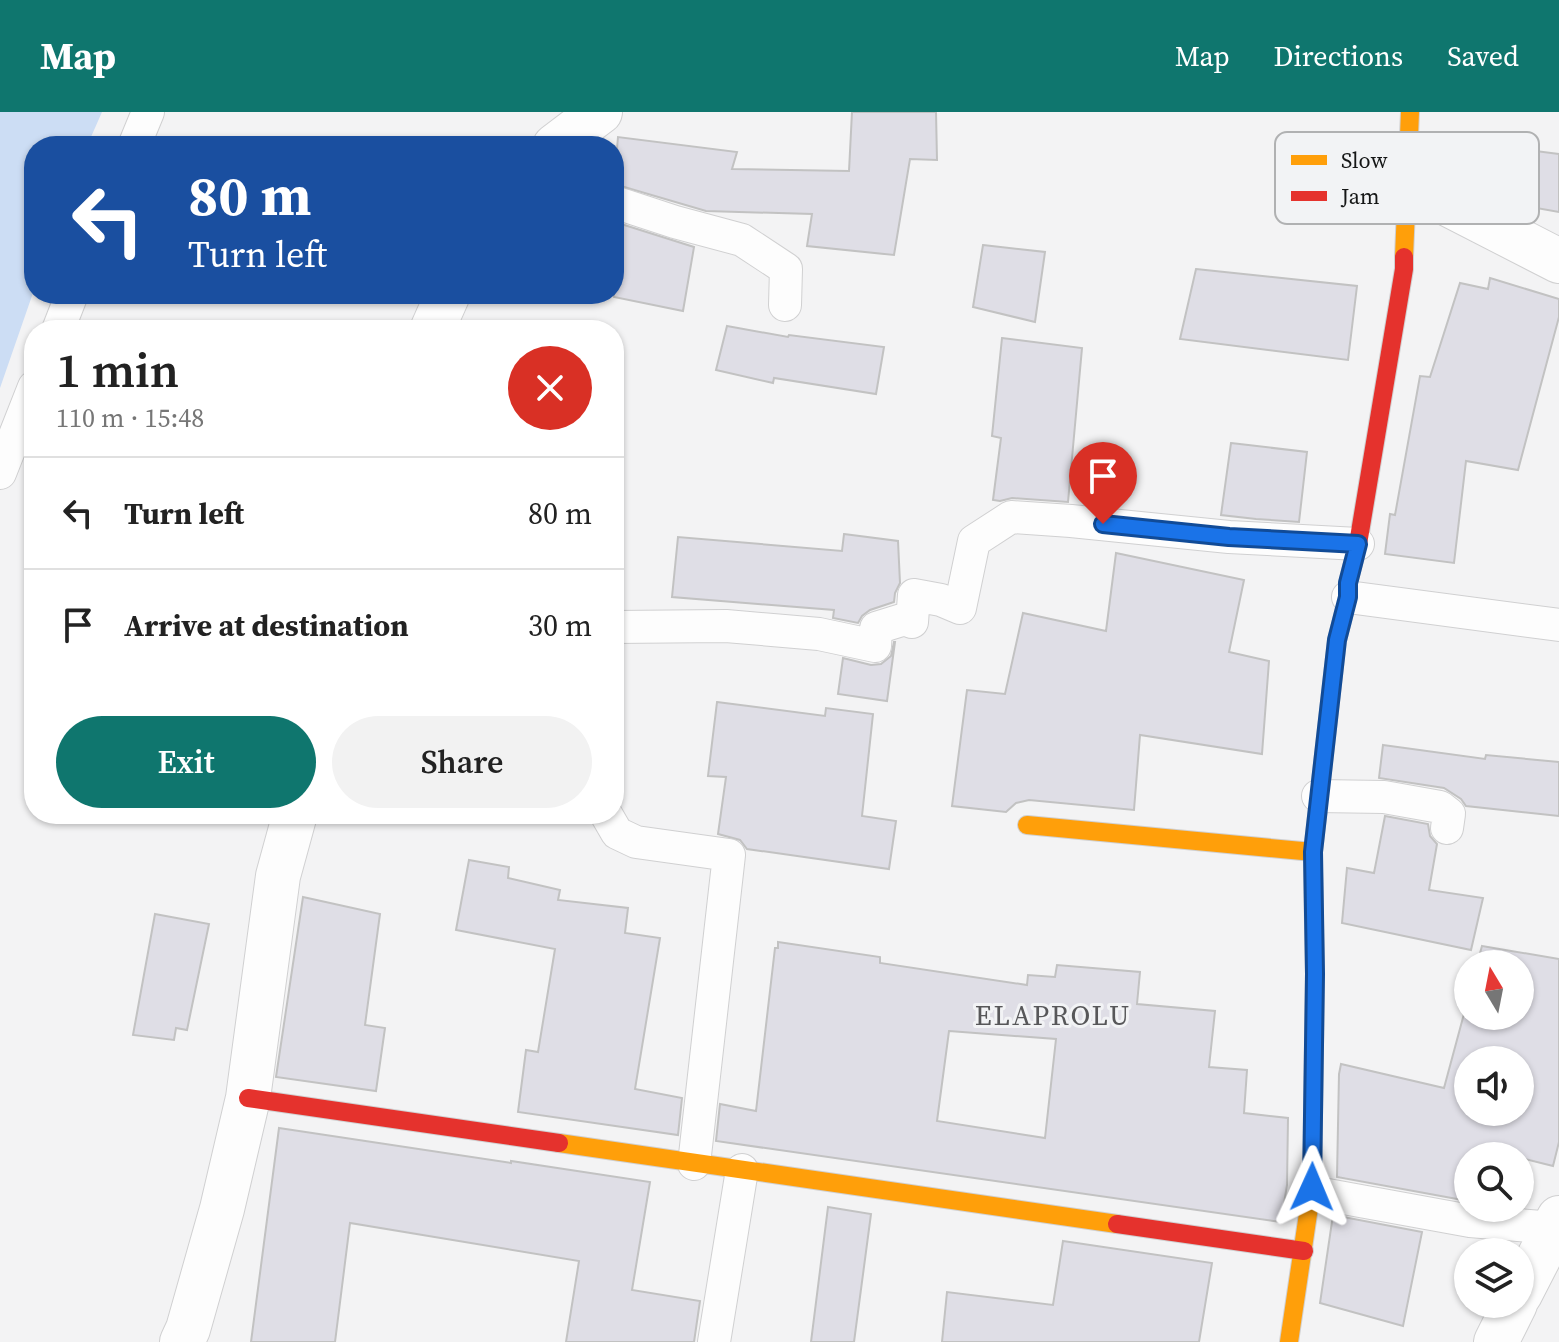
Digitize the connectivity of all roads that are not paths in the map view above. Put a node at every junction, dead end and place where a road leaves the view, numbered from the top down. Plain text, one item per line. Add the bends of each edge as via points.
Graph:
1 (148, 112) edge
2 (600, 112) edge
3 (1410, 112) edge
4 (1409, 132) edge
5 (138, 136) edge
6 (568, 136) edge
7 (624, 205) edge
8 (1406, 224) edge
9 (1487, 224) edge
10 (1559, 261) edge
11 (785, 305) dead end
12 (24, 412) edge
13 (0, 473) edge
14 (1358, 544) junction
15 (1348, 597) junction
16 (1559, 625) edge
17 (624, 627) edge
18 (1318, 796) junction
19 (292, 824) edge
20 (612, 824) edge
21 (1027, 825) dead end
22 (1447, 828) dead end
23 (1313, 852) junction
24 (248, 1098) junction
25 (694, 1164) junction
26 (742, 1170) junction
27 (1311, 1192) junction
28 (1556, 1223) edge
29 (1304, 1251) junction
30 (1534, 1266) edge
31 (1508, 1318) edge
32 (182, 1342) edge
33 (714, 1342) edge
34 (1289, 1342) edge
35 (1496, 1342) edge

1 - 5 lane
2 - 6 street
3 - 4 street
7 - 11 lane via 742,240 786,269
8 - 14 street via 1404,269
9 - 10 street
12 - 13 lane
14 - 15 street
14 - 17 lane via 1011,517 974,541 960,608 914,595 912,622 905,619 876,628 875,646 819,634 726,626
15 - 16 lane
15 - 18 street via 1337,640
18 - 22 lane via 1384,797 1440,807 1449,814
18 - 23 street
19 - 24 street via 278,876
20 - 25 lane via 617,833 636,842 729,855
21 - 23 street
23 - 27 street
24 - 25 street
24 - 32 street
25 - 26 street
26 - 29 street
26 - 33 lane
27 - 28 lane via 1470,1221
27 - 29 street
28 - 30 street
29 - 34 street
31 - 35 street

